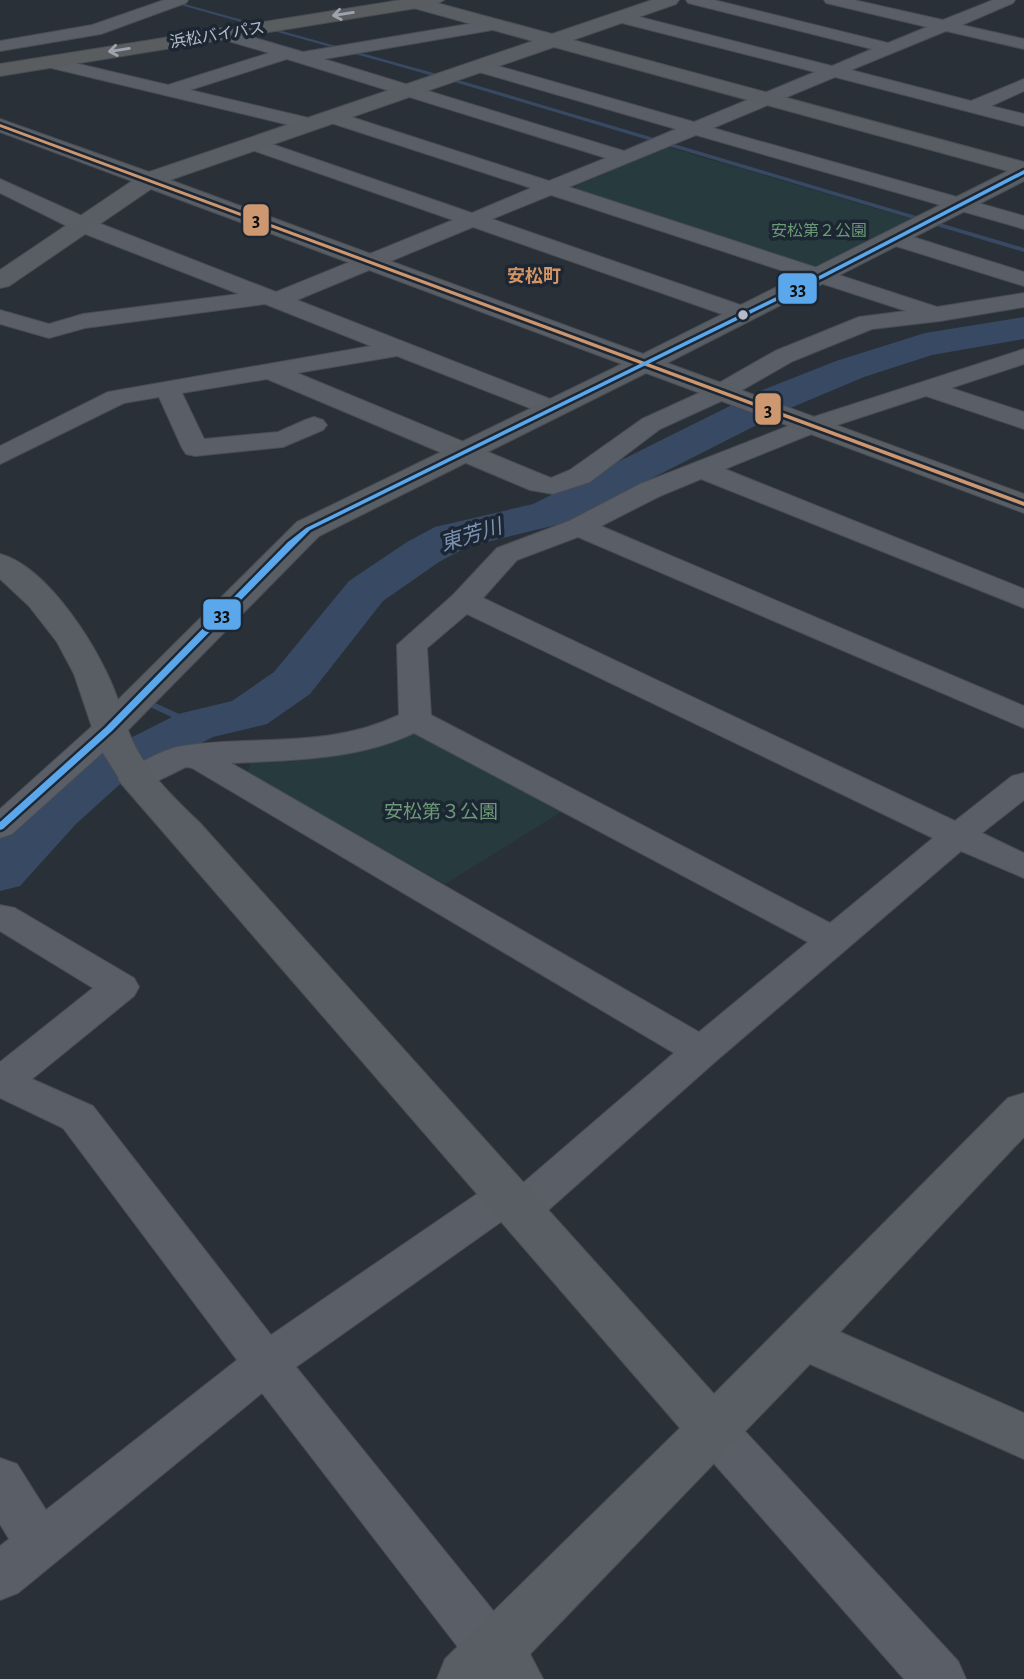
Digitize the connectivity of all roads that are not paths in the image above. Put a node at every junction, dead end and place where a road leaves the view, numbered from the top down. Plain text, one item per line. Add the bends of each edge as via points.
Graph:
1 (334, 0) edge
2 (435, 0) edge
3 (670, 0) edge
4 (694, 0) edge
5 (832, 0) edge
6 (974, 0) edge
7 (174, 2) edge
8 (413, 2) edge
9 (1001, 2) edge
10 (1024, 11) edge
11 (620, 17) junction
12 (492, 25) junction
13 (945, 27) junction
14 (221, 33) junction
15 (550, 41) junction
16 (1024, 44) edge
17 (0, 46) edge
18 (889, 48) junction
19 (0, 55) edge
20 (292, 56) junction
21 (49, 62) junction
22 (478, 66) junction
23 (0, 70) edge
24 (832, 71) junction
25 (1024, 83) edge
26 (171, 90) junction
27 (407, 91) junction
28 (769, 99) junction
29 (973, 107) junction
30 (332, 117) junction
31 (1024, 120) edge
32 (310, 124) junction
33 (0, 125) edge
34 (694, 129) junction
35 (253, 144) junction
36 (624, 156) junction
37 (1024, 171) edge
38 (149, 180) junction
39 (0, 185) edge
40 (551, 187) junction
41 (958, 204) junction
42 (470, 221) junction
43 (1024, 223) edge
44 (83, 225) junction
45 (894, 238) junction
46 (369, 261) junction
47 (824, 276) junction
48 (1024, 279) edge
49 (0, 281) edge
50 (270, 299) junction
51 (1024, 300) edge
52 (744, 314) junction
53 (940, 314) junction
54 (0, 317) edge
55 (396, 349) junction
56 (1024, 356) edge
57 (645, 363) junction
58 (272, 372) junction
59 (168, 389) junction
60 (929, 389) junction
61 (728, 396) junction
62 (554, 409) junction
63 (1024, 421) edge
64 (806, 424) junction
65 (314, 425) dead end
66 (467, 453) junction
67 (0, 456) edge
68 (704, 470) junction
69 (1024, 504) edge
70 (579, 527) junction
71 (0, 564) edge
72 (1024, 599) edge
73 (464, 601) junction
74 (1024, 718) edge
75 (415, 720) junction
76 (123, 756) junction
77 (182, 756) junction
78 (1024, 783) edge
79 (0, 827) edge
80 (958, 835) junction
81 (1024, 867) edge
82 (2, 916) dead end
83 (835, 941) junction
84 (702, 1051) junction
85 (1, 1081) edge
86 (1024, 1110) edge
87 (514, 1201) junction
88 (803, 1338) junction
89 (266, 1363) junction
90 (712, 1428) junction
91 (1024, 1437) edge
92 (0, 1479) edge
93 (39, 1545) junction
94 (0, 1577) edge
95 (491, 1670) edge
96 (939, 1679) edge

1 - 19 highway, 浜松バイパス
2 - 8 highway, 浜松バイパス
3 - 11 street
4 - 18 street
5 - 13 street
6 - 9 street
7 - 17 street via 95,30
8 - 12 street
8 -> 14 highway, 浜松バイパス
9 - 10 street
9 - 13 street
11 - 15 street
11 - 24 street
12 - 15 street
12 - 20 street
13 - 16 street
13 - 18 street
14 - 20 street
14 -> 21 highway, 浜松バイパス
15 - 22 street
15 - 28 street
18 - 24 street
20 - 26 street
20 - 27 street
21 - 23 highway, 浜松バイパス
21 - 26 street
22 - 27 street
22 - 34 street
24 - 28 street
24 - 29 street
25 - 29 street
26 - 32 street
27 - 30 street
27 - 36 street
28 - 34 street
28 - 37 street
29 - 31 street
30 - 32 street
30 - 40 street
32 - 35 street
33 - 38 street
34 - 36 street
34 - 41 street
35 - 38 street
35 - 42 street
36 - 40 street
37 - 41 street
38 - 44 street
38 - 46 street
39 - 44 street
40 - 42 street
40 - 47 street
41 - 43 street
41 - 45 street
42 - 46 street
42 - 52 street
44 - 49 street
44 - 50 street
45 - 47 street
45 - 48 street
46 - 50 street
46 - 57 street
47 - 52 street
47 - 53 street
50 - 54 street via 83,321 49,331
50 - 55 street
51 - 53 street
52 - 57 street
53 - 61 street via 867,322 754,370
55 - 58 street
55 - 62 street
56 - 60 street
57 - 61 street
57 - 62 street
58 - 59 street
58 - 66 street
59 - 65 street via 195,448 283,439
59 - 67 street via 117,397
60 - 63 street
60 - 64 street
61 - 64 street
61 - 66 street via 650,424 580,475 553,486
62 - 66 street
64 - 68 street
64 - 69 street
66 - 76 street via 308,529
68 - 70 street via 650,490
68 - 72 street
70 - 73 street via 506,554
70 - 74 street
71 - 76 street via 18,576 67,631 91,675
73 - 75 street via 412,645
73 - 80 street
75 - 77 street via 383,736 325,748
75 - 83 street
76 - 77 street
76 - 79 street
76 - 87 street
77 - 84 street via 203,761 267,796
78 - 80 street
80 - 81 street
80 - 83 street
82 - 85 street via 120,987
83 - 84 street
84 - 87 street
85 - 89 street via 78,1117
86 - 88 street
87 - 89 street
87 - 90 street
88 - 90 street
88 - 91 street
89 - 93 street
89 - 95 street
90 - 95 street
90 - 96 street
92 - 93 street
93 - 94 street

